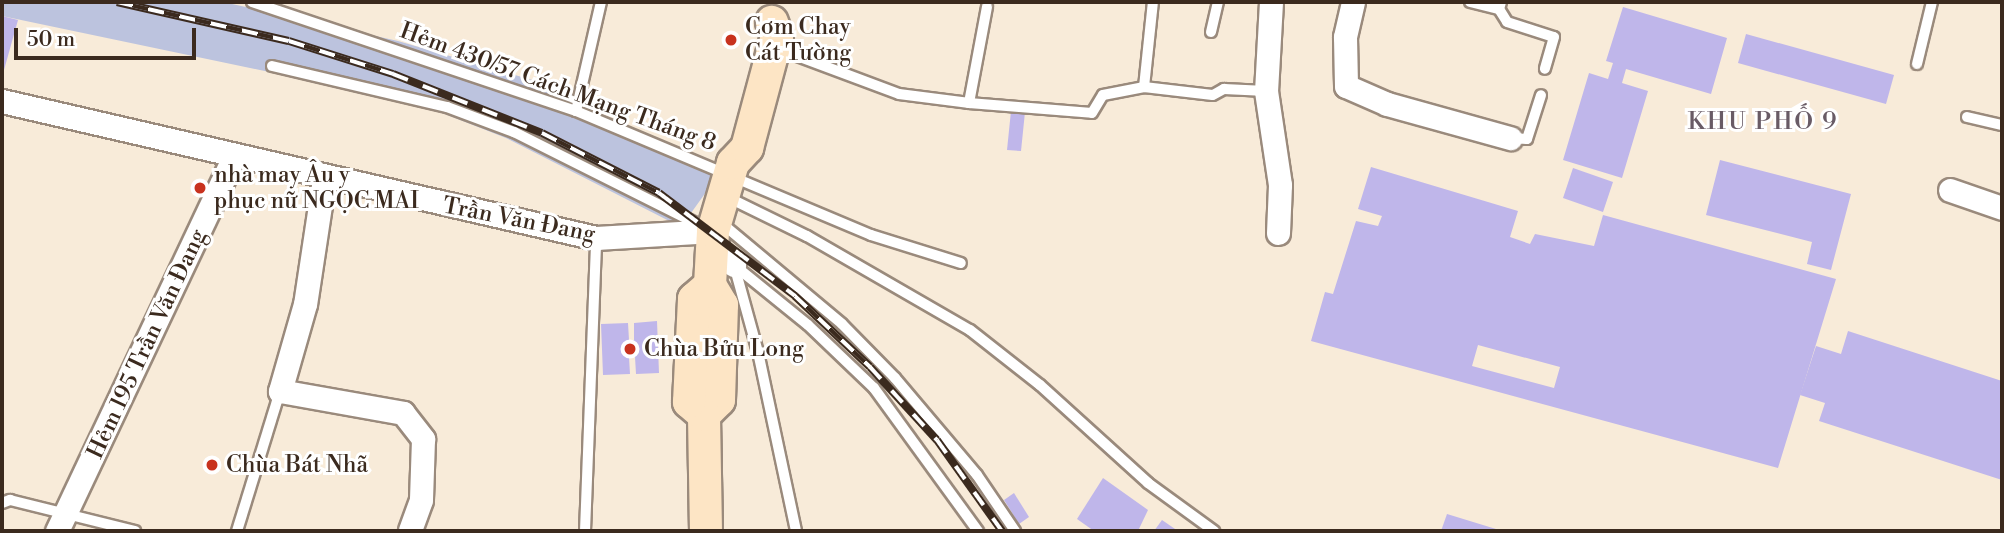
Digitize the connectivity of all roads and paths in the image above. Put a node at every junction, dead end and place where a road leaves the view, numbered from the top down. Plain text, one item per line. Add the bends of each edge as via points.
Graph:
1 (253, 2) edge
2 (601, 2) edge
3 (1153, 2) edge
4 (1218, 2) edge
5 (1271, 2) edge
6 (1353, 2) edge
7 (1470, 2) edge
8 (1932, 2) edge
9 (270, 4) edge
10 (1500, 6) edge
11 (988, 7) edge
12 (775, 24) edge
13 (1211, 32) dead end
14 (1917, 64) dead end
15 (272, 66) dead end
16 (1545, 69) dead end
17 (1144, 87) junction
18 (1266, 91) junction
19 (1541, 96) dead end
20 (2, 102) edge
21 (969, 103) junction
22 (576, 111) junction
23 (1967, 117) dead end
24 (2002, 125) edge
25 (1510, 138) joint
26 (234, 156) junction
27 (324, 179) junction
28 (1950, 190) dead end
29 (2002, 208) edge
30 (723, 213) junction
31 (1278, 233) dead end
32 (596, 238) junction
33 (961, 263) dead end
34 (280, 391) junction
35 (2, 503) edge
36 (62, 523) edge
37 (135, 531) edge
38 (237, 531) edge
39 (410, 531) edge
40 (584, 531) edge
41 (706, 531) edge
42 (796, 531) edge
43 (978, 531) edge
44 (1015, 531) edge
45 (1214, 531) edge

1 - 9 lane, Hẻm 430/57 Cách Mạng Tháng 8
2 - 22 lane
3 - 17 lane
4 - 13 lane
5 - 18 street
6 - 25 street via 1345,37 1346,86 1387,104
7 - 10 lane
8 - 14 lane
9 - 22 lane, Hẻm 430/57 Cách Mạng Tháng 8
10 - 16 lane via 1507,22 1554,37
11 - 21 lane
12 - 21 lane via 900,94
12 - 30 street via 761,30 729,146
15 - 30 lane via 447,107
17 - 18 lane via 1213,95 1224,89
17 - 21 lane via 1101,98 1092,113
18 - 31 street via 1280,185
19 - 25 lane via 1527,139
20 - 26 street, Trần Văn Ðang
22 - 30 lane, Hẻm 430/57 Cách Mạng Tháng 8
23 - 24 lane
26 - 27 street, Trần Văn Ðang
26 - 36 street, Hẻm 195 Trần Văn Ðang
27 - 32 street, Trần Văn Ðang
27 - 34 street via 305,304
28 - 29 street
30 - 32 street, Trần Văn Ðang
30 - 33 lane via 871,235
30 - 41 street via 710,285 722,305 719,400 704,415
30 - 42 lane
30 - 43 lane via 808,325 874,388
30 - 44 lane via 895,379 977,475
30 - 45 lane via 807,236 970,330 1040,385 1113,453
32 - 40 lane
34 - 38 lane
34 - 39 street via 403,413 423,439 421,500
35 - 36 lane via 10,500
36 - 37 lane

